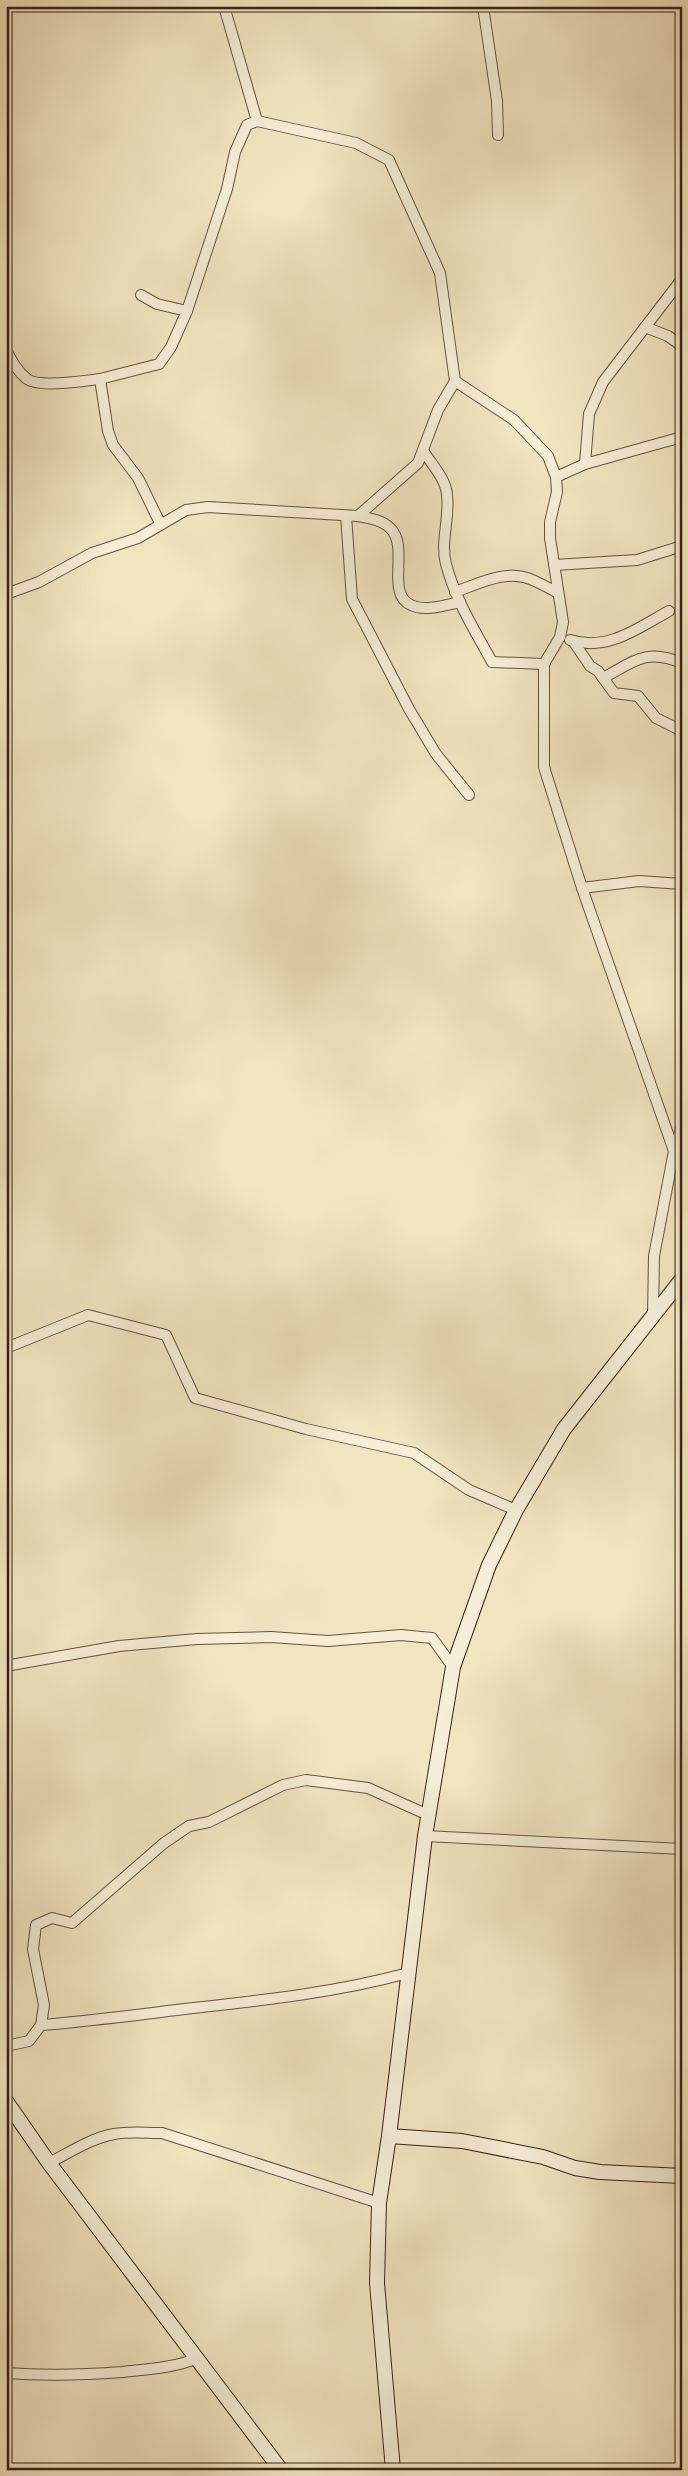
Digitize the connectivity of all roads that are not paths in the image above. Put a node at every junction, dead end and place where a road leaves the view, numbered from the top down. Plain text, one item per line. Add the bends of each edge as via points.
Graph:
1 (224, 6) edge
2 (483, 6) edge
3 (257, 121) junction
4 (498, 135) dead end
5 (682, 279) edge
6 (141, 295) dead end
7 (187, 311) junction
8 (645, 327) junction
9 (682, 346) edge
10 (6, 350) edge
11 (100, 380) junction
12 (455, 381) junction
13 (682, 437) edge
14 (424, 452) junction
15 (585, 464) junction
16 (556, 477) junction
17 (346, 516) junction
18 (358, 516) junction
19 (160, 523) junction
20 (682, 546) edge
21 (554, 565) junction
22 (454, 592) junction
23 (558, 593) junction
24 (6, 594) edge
25 (460, 602) junction
26 (669, 611) dead end
27 (560, 637) junction
28 (573, 641) junction
29 (682, 663) edge
30 (544, 664) junction
31 (603, 678) junction
32 (682, 731) edge
33 (469, 794) dead end
34 (682, 884) edge
35 (582, 888) junction
36 (682, 1126) edge
37 (674, 1151) junction
38 (682, 1279) edge
39 (653, 1316) junction
40 (6, 1348) edge
41 (516, 1510) junction
42 (6, 1661) edge
43 (453, 1667) junction
44 (428, 1815) junction
45 (425, 1836) junction
46 (682, 1849) edge
47 (408, 1973) junction
48 (41, 2025) junction
49 (6, 2046) edge
50 (6, 2101) edge
51 (389, 2136) junction
52 (49, 2163) junction
53 (682, 2176) edge
54 (379, 2203) junction
55 (198, 2358) junction
56 (6, 2373) edge
57 (281, 2470) edge
58 (393, 2470) edge

1 - 3 street
2 - 4 street via 497,101
3 - 7 street via 248,125 234,152 227,189
3 - 12 street via 356,142 389,160 440,272
5 - 8 street
6 - 7 street via 157,304
7 - 11 street via 160,364
8 - 9 street via 668,336
8 - 15 street via 603,382 589,414
10 - 11 street via 15,367 28,380 43,383
11 - 19 street via 108,431 138,478
12 - 14 street via 438,410
12 - 16 street via 514,420 548,456
13 - 15 street
14 - 18 street via 418,463
14 - 22 street via 444,481 448,495 444,528 445,562
15 - 16 street
16 - 21 street via 557,492 550,522
17 - 18 street
17 - 19 street via 208,507 186,510
17 - 33 street via 352,599 436,754
18 - 25 street via 382,523 397,536 399,586 402,598 410,605 422,608
19 - 24 street via 138,538 92,553 40,582
20 - 21 street via 637,560
21 - 23 street
22 - 23 street via 502,576 515,575 529,578
22 - 25 street
23 - 27 street via 563,622
25 - 30 street via 492,662
26 - 28 street via 610,641 594,644
27 - 28 street
27 - 30 street
28 - 31 street via 590,666
29 - 31 street via 649,655
30 - 35 street via 544,767
31 - 32 street via 614,693 638,696 656,718
34 - 35 street via 639,881
35 - 37 street
36 - 37 street
37 - 39 street via 654,1256
38 - 39 main road
39 - 41 main road via 564,1429
40 - 41 street via 88,1315 166,1335 195,1398 306,1429 414,1453 469,1490
41 - 43 main road via 488,1565
42 - 43 street via 11,1665 119,1646 197,1639 271,1637 328,1641 400,1635 432,1638
43 - 44 main road
44 - 45 main road
44 - 48 street via 368,1788 306,1780 283,1785 209,1822 189,1826 157,1849 72,1923 52,1918 36,1925 33,1949 44,2004
45 - 46 street
45 - 47 main road
47 - 48 street via 361,1986 273,2000
47 - 51 main road
48 - 49 street via 28,2040
50 - 52 main road
51 - 53 main road via 462,2141 542,2156 574,2168 600,2172
51 - 54 main road
52 - 54 street via 112,2134 162,2133
52 - 55 main road
54 - 58 main road via 377,2283
55 - 56 street via 160,2368 69,2376
55 - 57 main road

